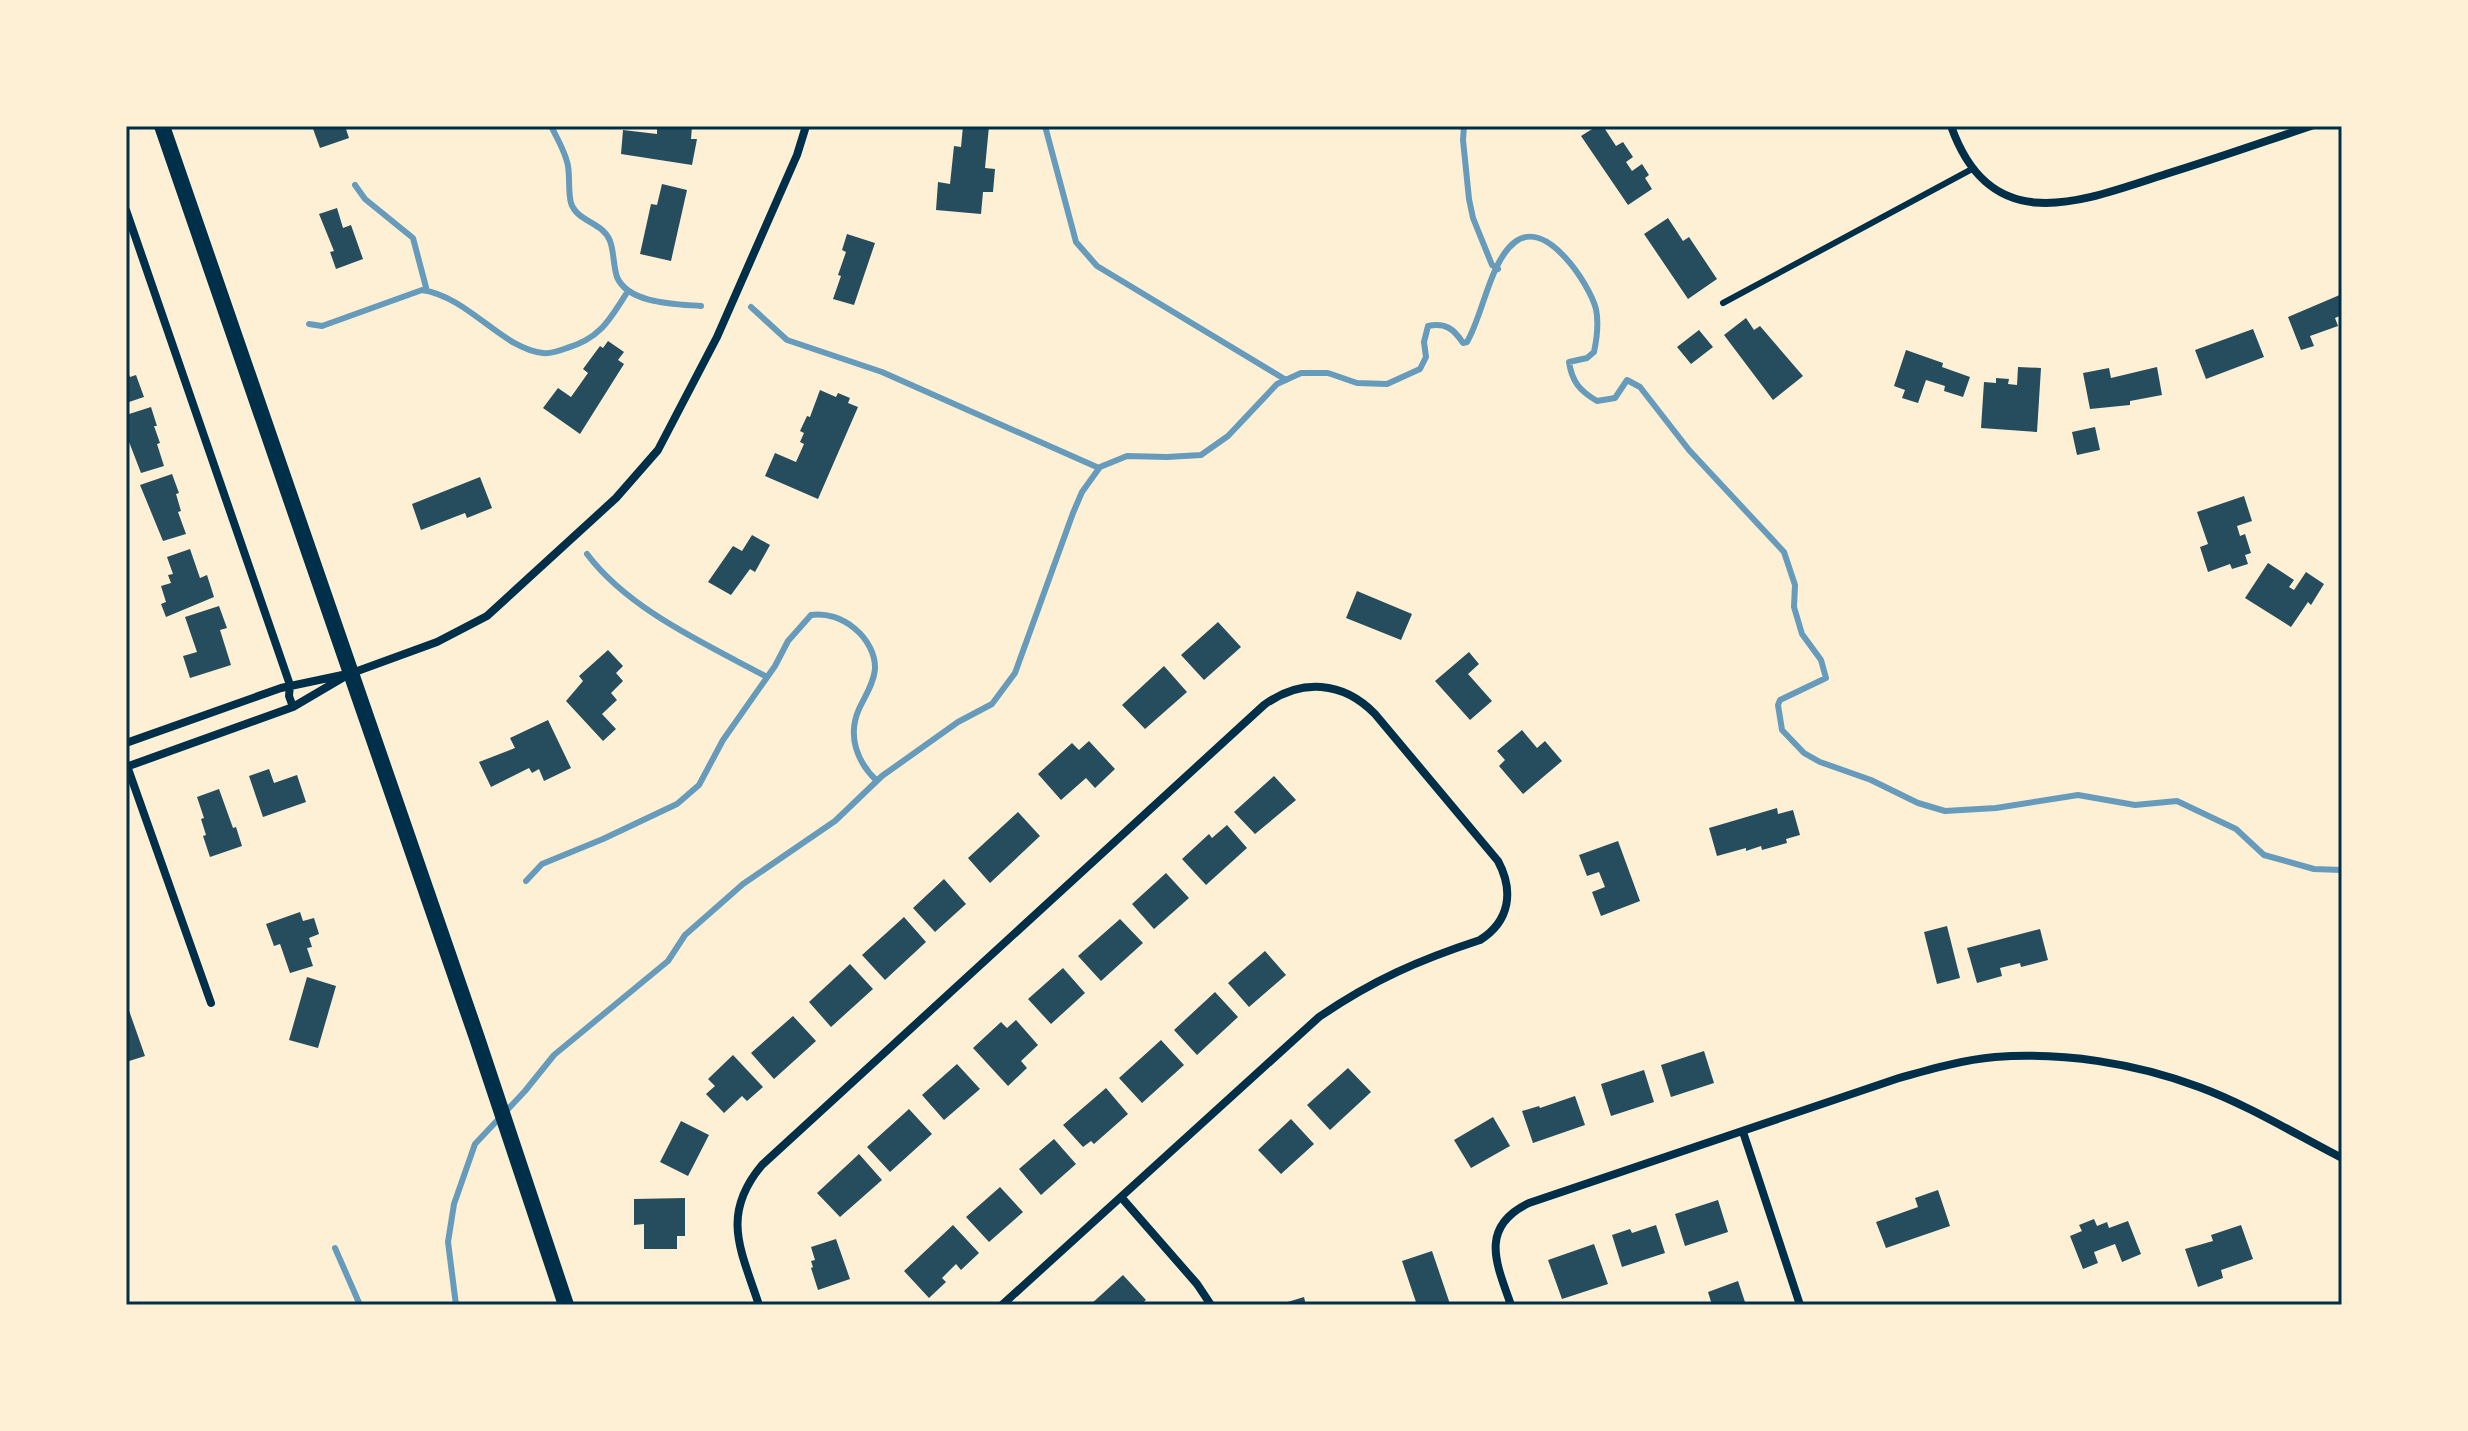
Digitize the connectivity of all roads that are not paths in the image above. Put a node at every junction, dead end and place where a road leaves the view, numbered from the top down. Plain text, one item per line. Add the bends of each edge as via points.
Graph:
1 (162, 126) edge
2 (806, 126) edge
3 (1951, 126) edge
4 (2311, 126) edge
5 (1972, 169) junction
6 (126, 210) edge
7 (1723, 303) dead end
8 (352, 673) junction
9 (290, 685) junction
10 (293, 707) junction
11 (126, 743) edge
12 (126, 765) edge
13 (211, 1003) dead end
14 (1743, 1132) junction
15 (2342, 1158) edge
16 (1121, 1197) junction
17 (566, 1305) edge
18 (759, 1305) edge
19 (1002, 1305) edge
20 (1211, 1305) edge
21 (1511, 1305) edge
22 (1800, 1305) edge

1 - 8 main road
2 - 8 street via 717,337 678,415 638,476 487,616 437,642
3 - 5 street
4 - 5 street via 2111,192 2059,203 2005,195
5 - 7 lane
6 - 9 street
8 - 9 street
8 - 10 street
8 - 17 main road
9 - 10 street
9 - 11 street
10 - 12 street
12 - 13 street
14 - 15 street via 1949,1064 2036,1055 2110,1064 2202,1088
14 - 21 street via 1511,1211 1499,1229 1496,1255
14 - 22 street
16 - 18 street via 1319,1017 1396,971 1480,940 1497,927 1507,906 1508,884 1498,861 1355,697 1331,687 1306,686 1264,705 748,1182 737,1209 737,1239
16 - 19 street
16 - 20 street

